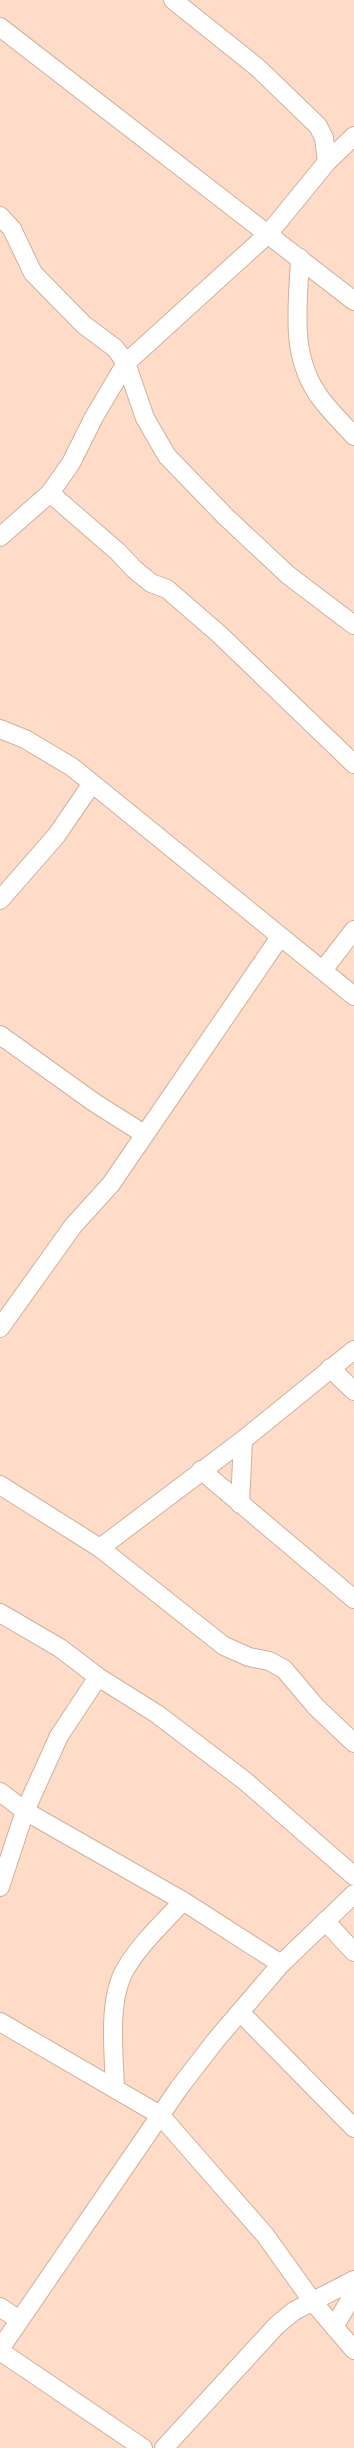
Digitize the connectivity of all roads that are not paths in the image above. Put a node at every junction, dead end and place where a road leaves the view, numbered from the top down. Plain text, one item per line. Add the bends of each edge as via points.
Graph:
1 (173, 0) edge
2 (0, 27) edge
3 (354, 136) edge
4 (327, 162) junction
5 (0, 216) edge
6 (269, 233) junction
7 (300, 258) junction
8 (354, 301) edge
9 (126, 363) junction
10 (354, 436) edge
11 (50, 493) junction
12 (0, 537) edge
13 (354, 625) edge
14 (0, 729) edge
15 (354, 764) edge
16 (91, 785) junction
17 (0, 900) edge
18 (354, 930) edge
19 (280, 937) junction
20 (323, 970) junction
21 (354, 996) edge
22 (0, 1035) edge
23 (144, 1134) junction
24 (0, 1328) edge
25 (354, 1350) edge
26 (330, 1368) junction
27 (354, 1391) edge
28 (243, 1440) junction
29 (201, 1470) junction
30 (0, 1485) edge
31 (240, 1504) junction
32 (100, 1548) junction
33 (354, 1599) edge
34 (0, 1613) edge
35 (98, 1677) junction
36 (354, 1743) edge
37 (0, 1792) edge
38 (26, 1811) junction
39 (354, 1876) edge
40 (0, 1887) edge
41 (354, 1894) edge
42 (183, 1901) junction
43 (325, 1921) junction
44 (354, 1952) edge
45 (281, 1964) junction
46 (240, 2012) junction
47 (0, 2022) edge
48 (114, 2088) junction
49 (160, 2115) junction
50 (354, 2128) edge
51 (354, 2280) edge
52 (354, 2293) edge
53 (313, 2302) junction
54 (0, 2307) edge
55 (20, 2320) junction
56 (334, 2327) junction
57 (0, 2350) edge
58 (354, 2350) edge
59 (143, 2448) edge
60 (164, 2448) edge

1 - 4 street via 258,68 318,126 324,138
2 - 6 street
3 - 4 street
4 - 6 street
5 - 9 street via 12,229 33,273 84,325 115,348
6 - 7 street
6 - 9 street
7 - 8 street
7 - 10 street via 296,337 304,371 321,399
9 - 11 street via 94,417 71,463
9 - 13 street via 145,418 167,456 226,517 288,575
11 - 12 street
11 - 15 street via 134,569 151,583 167,589 219,634
14 - 16 street via 32,743 72,767
16 - 17 street via 56,836
16 - 19 street via 203,872
18 - 20 street
19 - 20 street
19 - 23 street
20 - 21 street
22 - 23 street via 95,1103
23 - 24 street via 111,1184 73,1226
25 - 26 street
26 - 27 street
26 - 28 street
28 - 29 street
28 - 31 street
29 - 31 street
29 - 32 street
30 - 32 street
31 - 33 street
32 - 36 street via 224,1646 249,1657 269,1661 284,1669 316,1707
34 - 35 street via 60,1648
35 - 38 street via 59,1736
35 - 39 street via 157,1714 245,1781
37 - 38 street
38 - 40 street
38 - 42 street
41 - 43 street
42 - 45 street
42 - 48 street via 125,1969 118,1990 113,2025
43 - 44 street
43 - 45 street
45 - 46 street
46 - 49 street
46 - 50 street
47 - 48 street
48 - 49 street
49 - 53 street via 265,2235
49 - 55 street
51 - 53 street
52 - 56 street
53 - 56 street
53 - 60 street via 294,2311 277,2325
54 - 55 street
55 - 57 street
56 - 58 street
57 - 59 street

